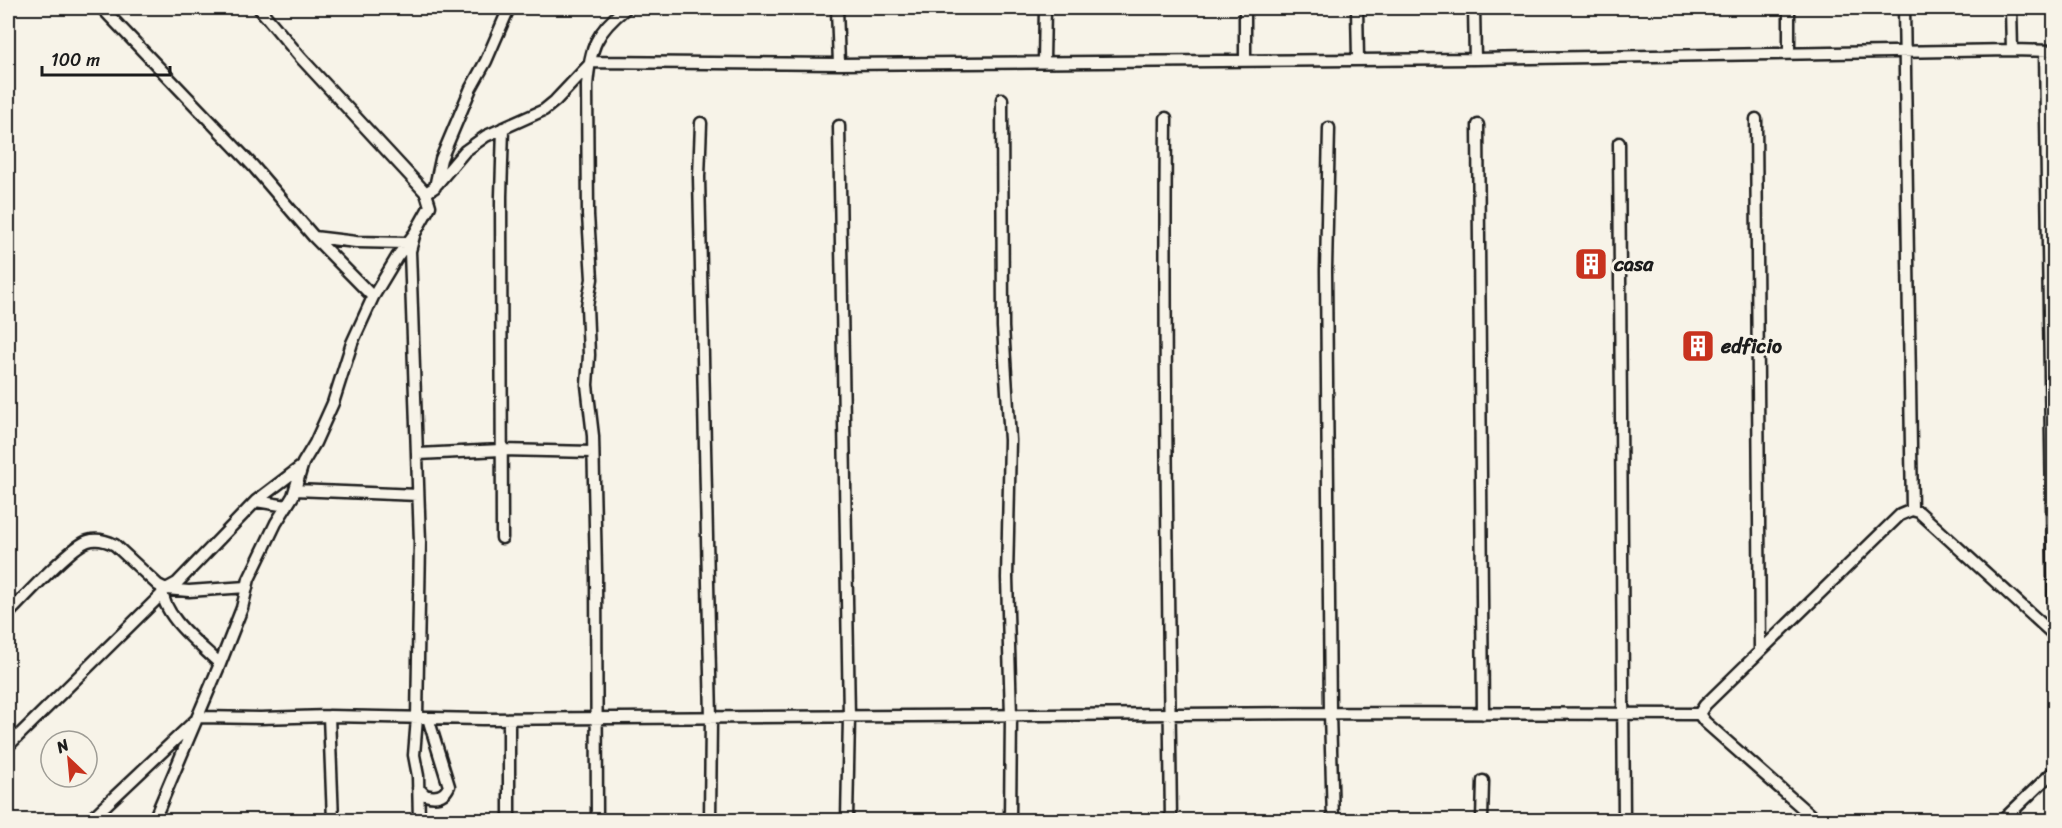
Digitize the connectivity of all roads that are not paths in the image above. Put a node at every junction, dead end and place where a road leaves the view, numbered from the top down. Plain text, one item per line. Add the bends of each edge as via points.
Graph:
1 (102, 8) edge
2 (259, 8) edge
3 (509, 8) edge
4 (626, 8) edge
5 (837, 8) edge
6 (1045, 8) edge
7 (1245, 8) edge
8 (1357, 8) edge
9 (1474, 8) edge
10 (1789, 8) edge
11 (1904, 8) edge
12 (2011, 8) edge
13 (2012, 50) junction
14 (2050, 51) edge
15 (1905, 53) junction
16 (1790, 54) junction
17 (1358, 59) junction
18 (1475, 59) junction
19 (1245, 60) junction
20 (1044, 61) junction
21 (591, 63) junction
22 (839, 64) junction
23 (1002, 99) dead end
24 (1166, 118) dead end
25 (1756, 119) dead end
26 (701, 123) dead end
27 (1478, 125) dead end
28 (839, 126) dead end
29 (503, 128) junction
30 (1329, 128) dead end
31 (1619, 142) dead end
32 (431, 190) junction
33 (415, 233) junction
34 (314, 237) junction
35 (406, 243) junction
36 (373, 297) junction
37 (501, 450) junction
38 (593, 452) junction
39 (418, 454) junction
40 (302, 466) junction
41 (295, 490) junction
42 (418, 495) junction
43 (256, 501) junction
44 (287, 506) junction
45 (1912, 510) junction
46 (502, 538) dead end
47 (246, 587) junction
48 (163, 590) junction
49 (8, 614) edge
50 (2054, 635) edge
51 (1760, 651) junction
52 (220, 664) junction
53 (1330, 713) junction
54 (1624, 713) junction
55 (1169, 714) junction
56 (1483, 714) junction
57 (1699, 714) junction
58 (329, 716) junction
59 (1011, 716) junction
60 (199, 717) junction
61 (849, 717) junction
62 (423, 718) junction
63 (711, 718) junction
64 (509, 719) junction
65 (597, 719) junction
66 (8, 746) edge
67 (2055, 771) edge
68 (1483, 781) dead end
69 (418, 788) junction
70 (90, 820) edge
71 (154, 820) edge
72 (333, 820) edge
73 (418, 820) edge
74 (509, 820) edge
75 (597, 820) edge
76 (710, 820) edge
77 (847, 820) edge
78 (1010, 820) edge
79 (1171, 820) edge
80 (1334, 820) edge
81 (1482, 820) edge
82 (1624, 820) edge
83 (1816, 820) edge
84 (2003, 820) edge

1 - 34 street via 253,166
2 - 32 street via 302,58
3 - 32 street via 471,88
4 - 21 street via 602,30
5 - 22 street
6 - 20 street
7 - 19 street
8 - 17 street
9 - 18 street
10 - 16 street
11 - 15 street
12 - 13 street
13 - 14 street
13 - 15 street
14 - 50 street
15 - 16 street
15 - 45 street
16 - 18 street
17 - 18 street
17 - 19 street
19 - 20 street
20 - 22 street
21 - 22 street
21 - 29 street via 543,110
21 - 38 street via 587,86 592,279 587,306 587,385
23 - 59 street via 1002,254 1010,440 1007,578
24 - 55 street
25 - 51 street
26 - 63 street
27 - 56 street
28 - 61 street
29 - 32 street via 465,151
29 - 37 street
30 - 53 street via 1326,270
31 - 54 street
32 - 33 street via 430,206
33 - 35 street
33 - 39 street via 410,251
34 - 35 street
34 - 36 street
35 - 36 street
36 - 40 street via 347,354 333,403
37 - 38 street
37 - 39 street
37 - 46 street
38 - 65 street
39 - 42 street
40 - 41 street
40 - 43 street
41 - 42 street
41 - 44 street
42 - 62 street
43 - 44 street
43 - 48 street via 177,583
44 - 47 street
45 - 50 street via 1919,512
45 - 51 street via 1900,515
47 - 48 street
47 - 52 street
48 - 49 street via 115,545 94,540 70,553
48 - 52 street via 172,616
48 - 66 street
51 - 57 street
52 - 60 street
53 - 55 street
53 - 56 street
53 - 80 street
54 - 56 street
54 - 57 street
54 - 82 street
55 - 59 street
55 - 79 street
57 - 83 street
58 - 60 street
58 - 62 street
58 - 72 street
59 - 61 street
59 - 78 street
60 - 70 street
60 - 71 street
61 - 63 street
61 - 77 street
62 - 64 street
62 - 69 street via 414,755
62 - 69 street via 449,786 439,796 425,795
63 - 65 street
63 - 76 street
64 - 65 street
64 - 74 street
65 - 75 street
67 - 84 street
68 - 81 street
69 - 73 street

